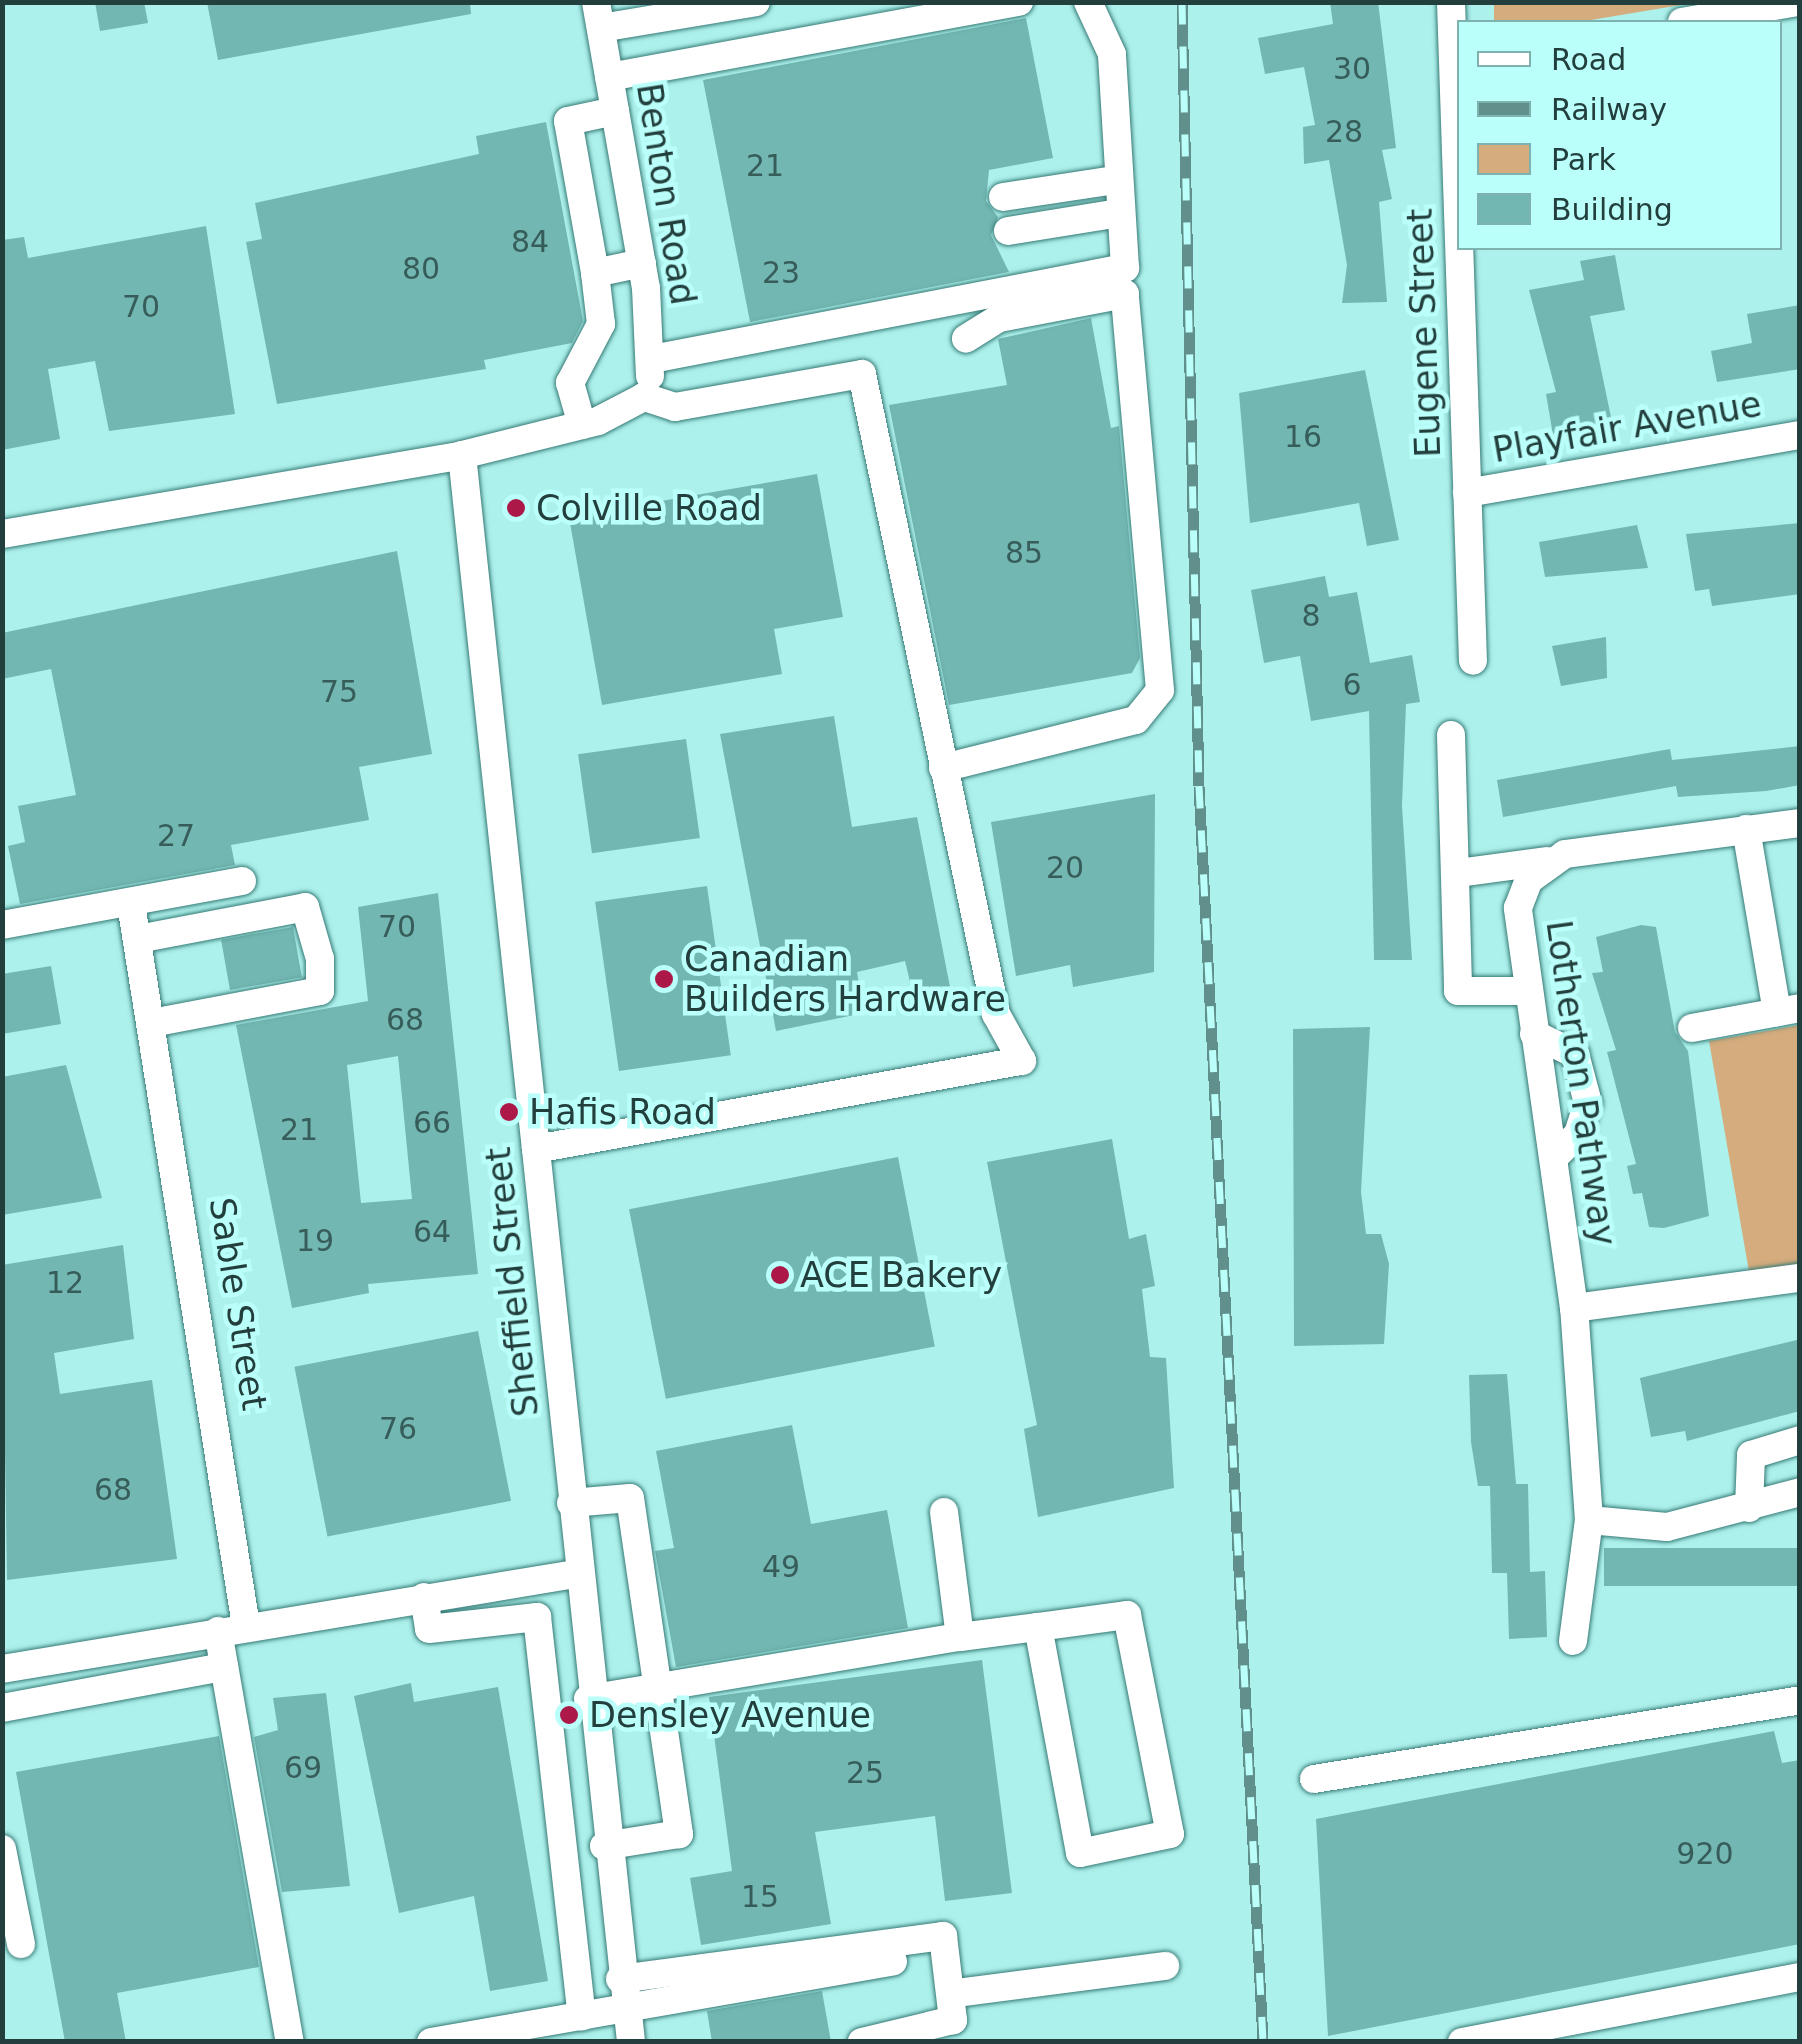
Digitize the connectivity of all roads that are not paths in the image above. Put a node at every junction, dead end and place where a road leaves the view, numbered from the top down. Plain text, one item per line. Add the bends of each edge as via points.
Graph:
1 (756, 2) edge
2 (1020, 2) edge
3 (1088, 2) edge
4 (1451, 2) edge
5 (1798, 2) edge
6 (677, 9) edge
7 (598, 16) edge
8 (1694, 20) edge
9 (1456, 62) edge
10 (609, 77) junction
11 (1457, 101) edge
12 (615, 111) junction
13 (1116, 180) junction
14 (1003, 197) dead end
15 (1119, 213) junction
16 (1008, 231) dead end
17 (1461, 250) edge
18 (642, 263) junction
19 (595, 273) junction
20 (966, 338) dead end
21 (652, 359) junction
22 (644, 397) junction
23 (582, 426) junction
24 (1800, 434) edge
25 (462, 455) junction
26 (1467, 493) junction
27 (2, 534) edge
28 (1472, 661) dead end
29 (1450, 735) dead end
30 (942, 768) junction
31 (1800, 822) edge
32 (1746, 829) junction
33 (1547, 861) junction
34 (1458, 872) junction
35 (242, 880) dead end
36 (131, 904) junction
37 (2, 925) edge
38 (138, 939) junction
39 (1525, 991) junction
40 (151, 1009) junction
41 (1788, 1010) edge
42 (1692, 1028) dead end
43 (1534, 1034) junction
44 (536, 1149) junction
45 (1557, 1154) junction
46 (1800, 1278) edge
47 (1574, 1308) junction
48 (1800, 1440) edge
49 (1800, 1492) edge
50 (570, 1504) junction
51 (1749, 1508) junction
52 (944, 1512) dead end
53 (1589, 1520) junction
54 (574, 1574) junction
55 (424, 1597) junction
56 (246, 1626) junction
57 (1038, 1627) junction
58 (218, 1631) junction
59 (960, 1638) junction
60 (1573, 1641) dead end
61 (224, 1667) junction
62 (2, 1670) edge
63 (657, 1689) junction
64 (588, 1699) junction
65 (1800, 1700) edge
66 (2, 1708) edge
67 (1314, 1779) dead end
68 (604, 1846) junction
69 (2, 1849) edge
70 (22, 1944) dead end
71 (893, 1961) dead end
72 (1164, 1966) dead end
73 (576, 1971) junction
74 (619, 1972) junction
75 (1800, 1977) edge
76 (956, 1993) junction
77 (625, 2009) junction
78 (582, 2016) junction
79 (290, 2042) edge
80 (431, 2042) edge
81 (631, 2042) edge
82 (862, 2042) edge
83 (1462, 2042) edge

1 - 6 street
2 - 10 street
3 - 13 street via 1112,54
4 - 9 street, Eugene Street
5 - 8 street
6 - 7 street
7 - 10 street, Benton Road
9 - 11 street, Eugene Street
10 - 12 street, Benton Road
12 - 18 street, Benton Road
12 - 19 street via 568,122
13 - 14 street
13 - 15 street
15 - 16 street
15 - 21 street via 1125,268
17 - 26 street, Eugene Street
18 - 19 street
18 - 21 street, Benton Road
19 - 23 street via 600,324 570,382
20 - 30 street via 999,318 1125,294 1160,690 1136,720
21 - 22 street, Benton Road
22 - 23 street
22 - 30 street via 675,407 862,374
23 - 25 street
24 - 26 street, Playfair Avenue
25 - 27 street
25 - 44 street, Sheffield Street
26 - 28 street, Eugene Street
29 - 34 street
30 - 44 street via 996,1014 1022,1061
31 - 32 street
32 - 33 street
32 - 41 street
33 - 34 street
33 - 39 street, Lotherton Pathway via 1518,908
34 - 39 street via 1458,991
35 - 36 street
36 - 37 street
36 - 38 street, Sable Street
38 - 40 street, Sable Street
38 - 40 street via 305,907 320,959 320,991
39 - 43 street, Lotherton Pathway
40 - 56 street, Sable Street
41 - 42 street
43 - 45 street, Lotherton Pathway
43 - 45 street via 1576,1054 1588,1103 1578,1134
44 - 50 street, Sheffield Street
45 - 47 street, Lotherton Pathway
46 - 47 street
47 - 53 street, Lotherton Pathway
48 - 51 street via 1752,1455
49 - 51 street
50 - 54 street, Sheffield Street
50 - 63 street via 630,1498
51 - 53 street via 1667,1527
52 - 59 street
53 - 60 street, Lotherton Pathway
54 - 55 street
54 - 64 street, Sheffield Street
55 - 56 street
55 - 73 street via 430,1629 538,1618
56 - 58 street
57 - 57 street via 1127,1615 1170,1834 1080,1853
57 - 59 street
58 - 61 street
58 - 62 street
59 - 63 street
61 - 66 street
61 - 79 street
63 - 64 street
63 - 68 street via 679,1834
64 - 68 street, Sheffield Street
65 - 67 street
68 - 74 street, Sheffield Street
69 - 70 street
71 - 77 street
72 - 76 street
73 - 74 street
73 - 78 street
74 - 76 street via 932,1933 950,1946
74 - 77 street, Sheffield Street
75 - 83 street
76 - 82 street via 946,2026
77 - 78 street
77 - 81 street, Sheffield Street
78 - 80 street

